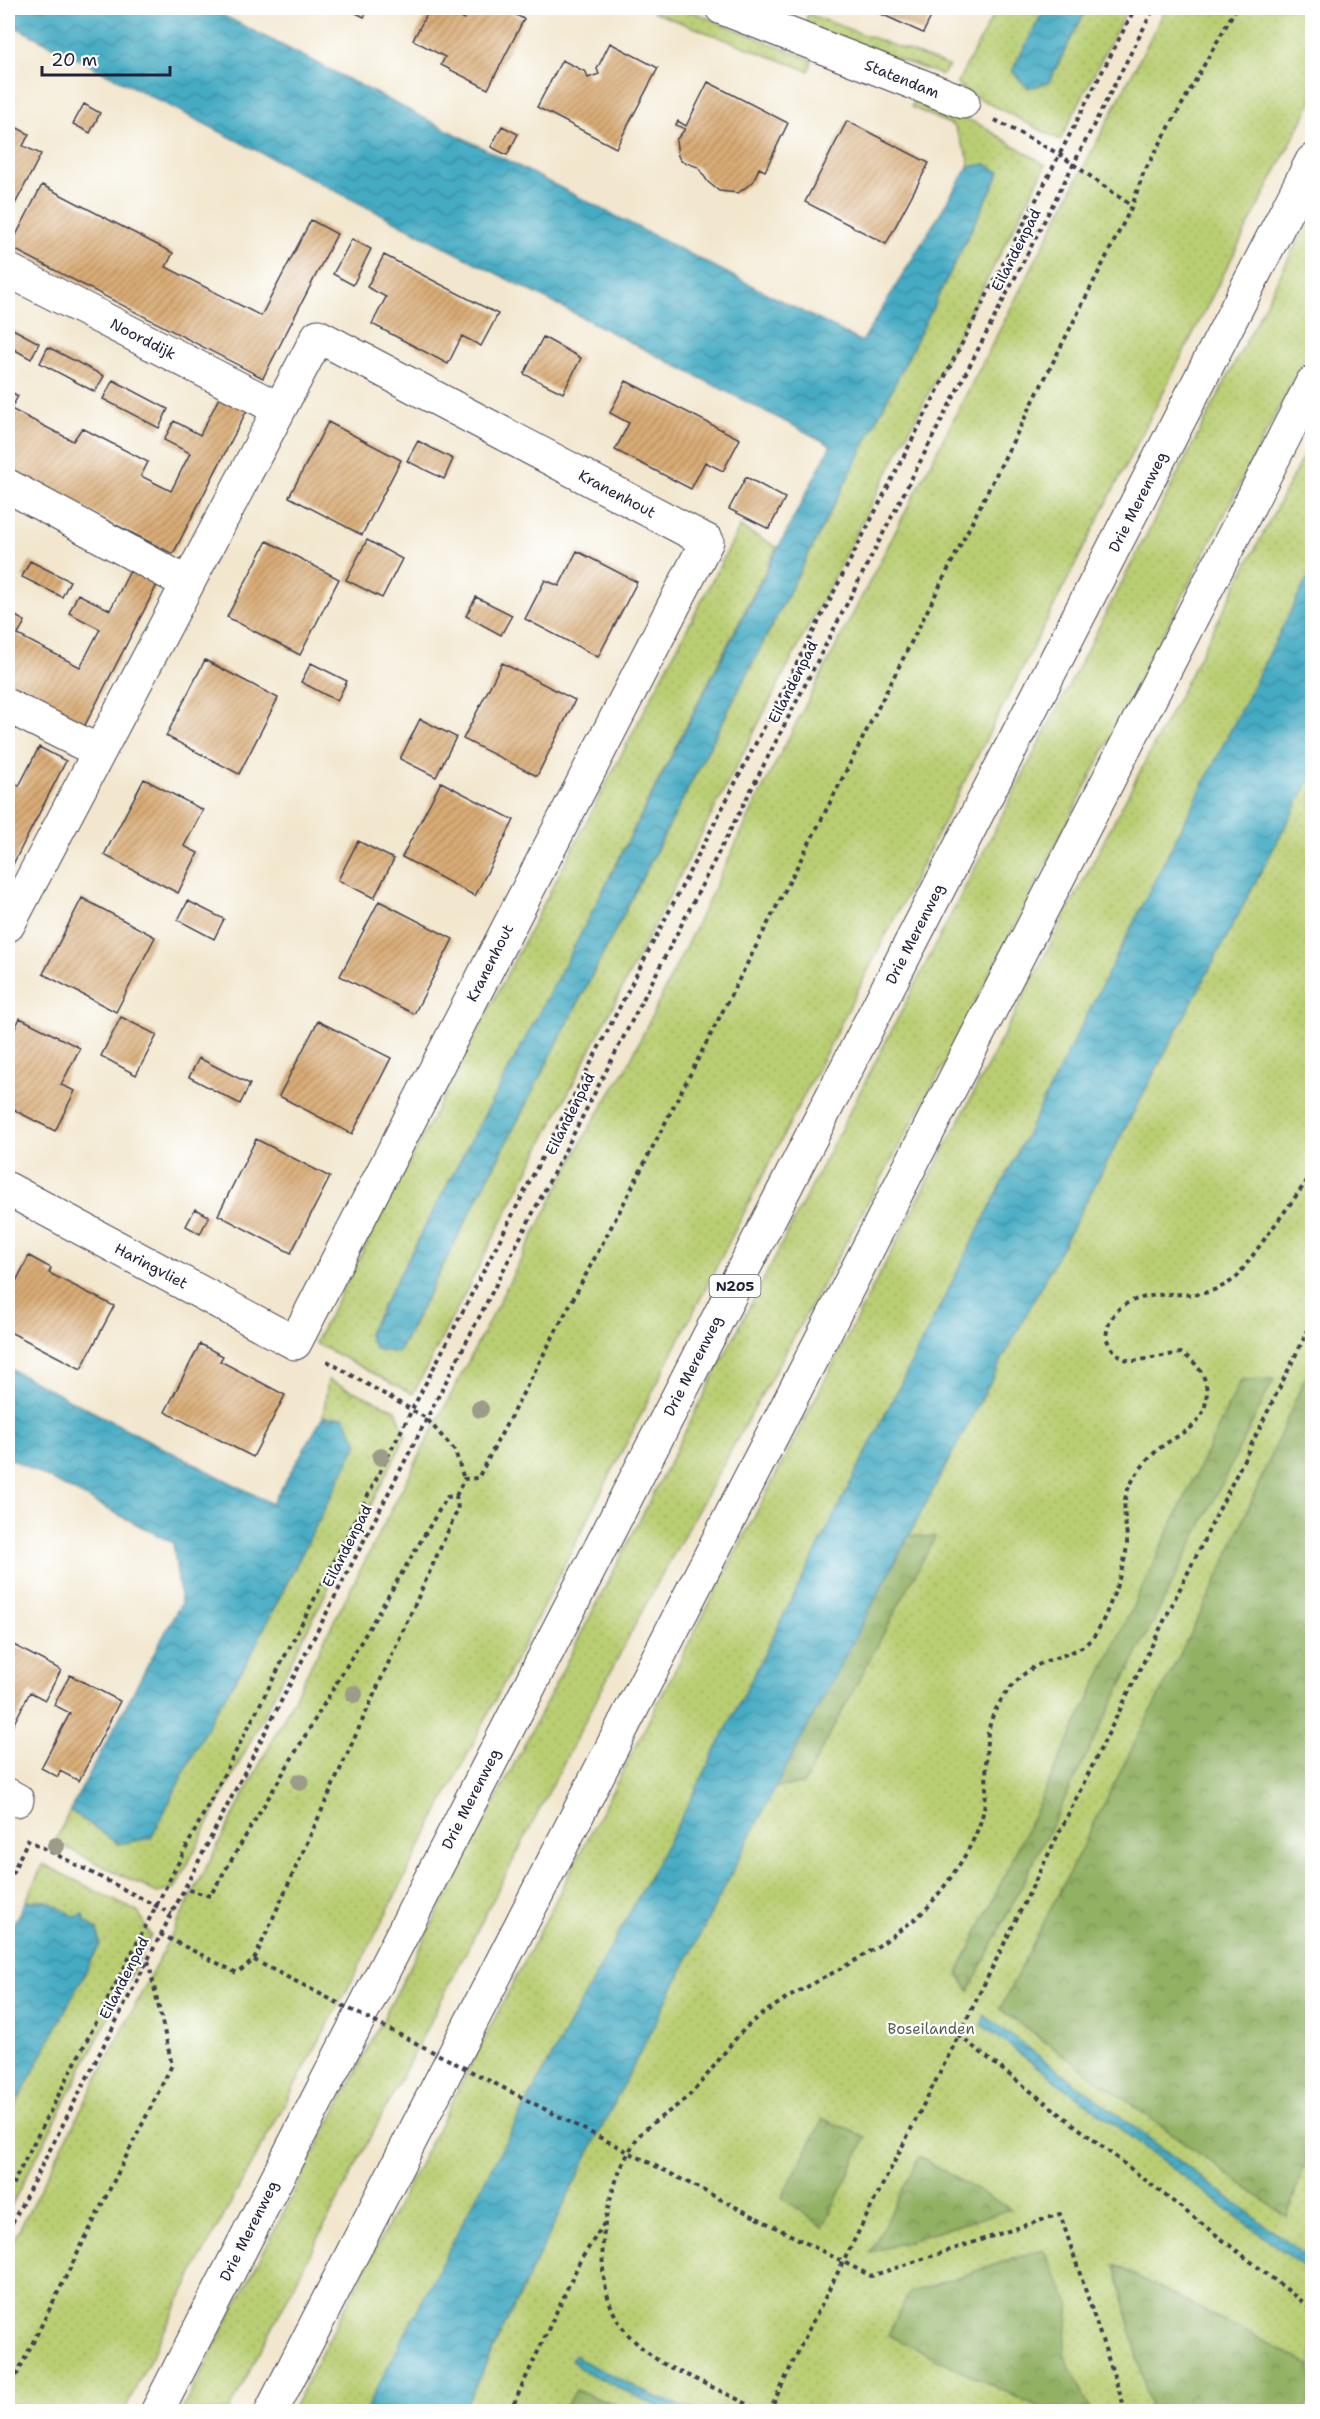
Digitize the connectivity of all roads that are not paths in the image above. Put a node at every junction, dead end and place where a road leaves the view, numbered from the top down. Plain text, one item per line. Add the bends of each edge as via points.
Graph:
1 (722, 8) edge
2 (963, 102) road end
3 (1312, 161) edge
4 (8, 270) edge
5 (1312, 383) edge
6 (279, 409) junction
7 (8, 486) edge
8 (187, 583) junction
9 (8, 706) edge
10 (98, 751) junction
11 (8, 924) edge
12 (8, 1189) edge
13 (295, 1343) joint
14 (157, 2412) edge
15 (271, 2412) edge

1 - 2 main road, Statendam
3 - 14 main road, Drie Merenweg / N205
4 - 6 main road, Noorddijk
5 - 15 main road
6 - 8 main road, Kranenhout
6 - 13 main road, Kranenhout via 318,336 707,542
7 - 8 main road
8 - 10 main road, Kranenhout
9 - 10 main road
10 - 11 main road, Kranenhout
12 - 13 main road, Haringvliet

